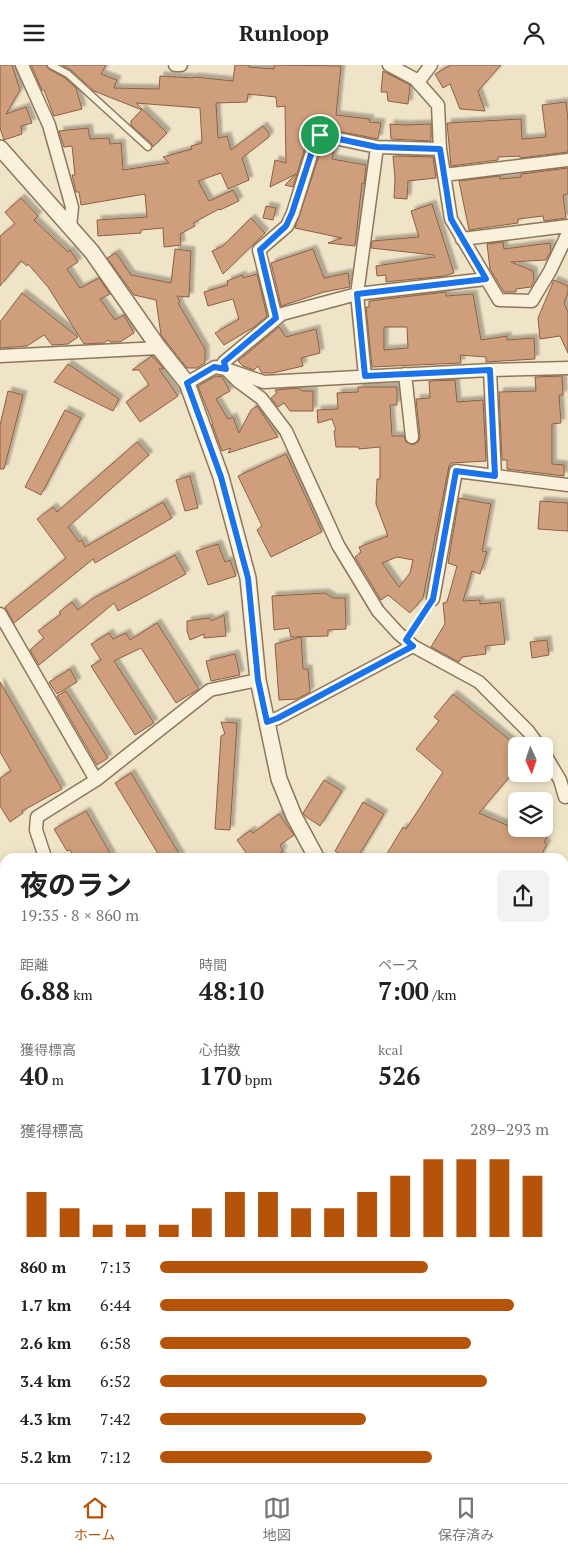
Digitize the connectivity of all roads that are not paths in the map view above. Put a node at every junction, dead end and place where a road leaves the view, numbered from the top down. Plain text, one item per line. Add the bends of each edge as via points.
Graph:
1 (22, 65) edge
2 (51, 65) edge
3 (175, 65) edge
4 (180, 65) edge
5 (389, 65) edge
6 (431, 65) edge
7 (418, 82) junction
8 (148, 147) dead end
9 (377, 147) junction
10 (0, 148) edge
11 (440, 149) junction
12 (568, 160) edge
13 (444, 175) junction
14 (568, 226) edge
15 (70, 227) junction
16 (568, 233) edge
17 (462, 239) junction
18 (486, 279) junction
19 (357, 294) junction
20 (276, 318) junction
21 (159, 348) junction
22 (0, 357) edge
23 (568, 368) edge
24 (226, 369) junction
25 (490, 370) junction
26 (405, 374) junction
27 (365, 376) junction
28 (187, 383) junction
29 (412, 437) dead end
30 (495, 476) junction
31 (568, 485) edge
32 (433, 599) road end
33 (0, 614) edge
34 (410, 643) junction
35 (258, 680) junction
36 (267, 722) junction
37 (532, 737) edge
38 (553, 768) edge
39 (96, 780) junction
40 (565, 797) dead end
41 (44, 853) edge
42 (314, 853) edge

1 - 15 street via 48,125 72,207
2 - 8 lane via 68,74
3 - 4 street
5 - 7 street
6 - 7 street
7 - 11 street via 438,105
9 - 11 street
9 - 19 street
9 - 20 street via 320,135 316,139 286,226 260,250
10 - 15 street
11 - 13 street
12 - 13 street
13 - 17 street via 451,219
14 - 17 street
15 - 21 street
16 - 18 street via 532,301 499,300
17 - 18 street
18 - 19 street
19 - 20 street
19 - 27 street
20 - 24 street via 224,362
21 - 22 street
21 - 28 street
23 - 25 street
24 - 27 street via 264,382
24 - 28 street via 214,367
24 - 34 street via 262,398 286,431 338,545 378,611
25 - 26 street
25 - 30 street
26 - 27 street
26 - 29 street
28 - 35 street via 221,477 248,578
30 - 31 street
30 - 32 street via 456,471
33 - 39 street
34 - 36 street
34 - 37 street via 479,682
35 - 36 street
35 - 39 street via 210,690
36 - 42 street via 279,779
38 - 40 street
39 - 41 street via 37,817 36,830

